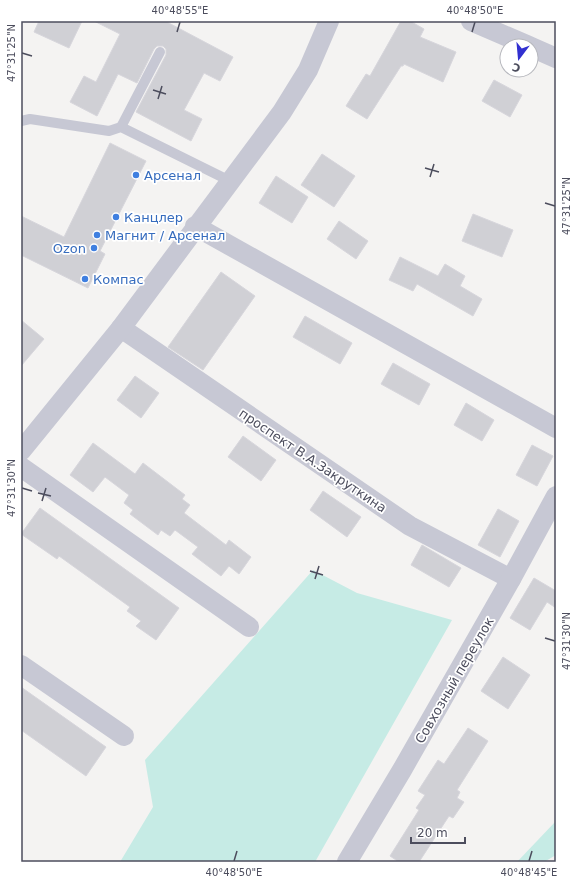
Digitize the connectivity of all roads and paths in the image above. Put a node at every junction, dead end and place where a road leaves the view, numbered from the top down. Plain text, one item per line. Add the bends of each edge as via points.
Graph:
1 (329, 21) edge
2 (471, 21) edge
3 (511, 38) edge
4 (539, 50) edge
5 (160, 52) dead end
6 (556, 58) edge
7 (21, 121) edge
8 (121, 127) junction
9 (230, 181) junction
10 (195, 226) junction
11 (121, 328) junction
12 (556, 428) edge
13 (21, 451) edge
14 (21, 467) edge
15 (556, 496) edge
16 (511, 579) junction
17 (249, 627) dead end
18 (21, 665) edge
19 (124, 736) dead end
20 (347, 862) edge

1 - 9 street via 308,70 282,112
2 - 3 street
4 - 6 street
5 - 8 lane
7 - 8 lane via 30,119 109,131
8 - 9 lane
9 - 10 street
10 - 11 street
10 - 12 street
11 - 13 street
11 - 16 street, проспект В.А.Закруткина via 410,526
14 - 17 street
15 - 16 street, Совхозный переулок
16 - 20 street, Совхозный переулок
18 - 19 street

